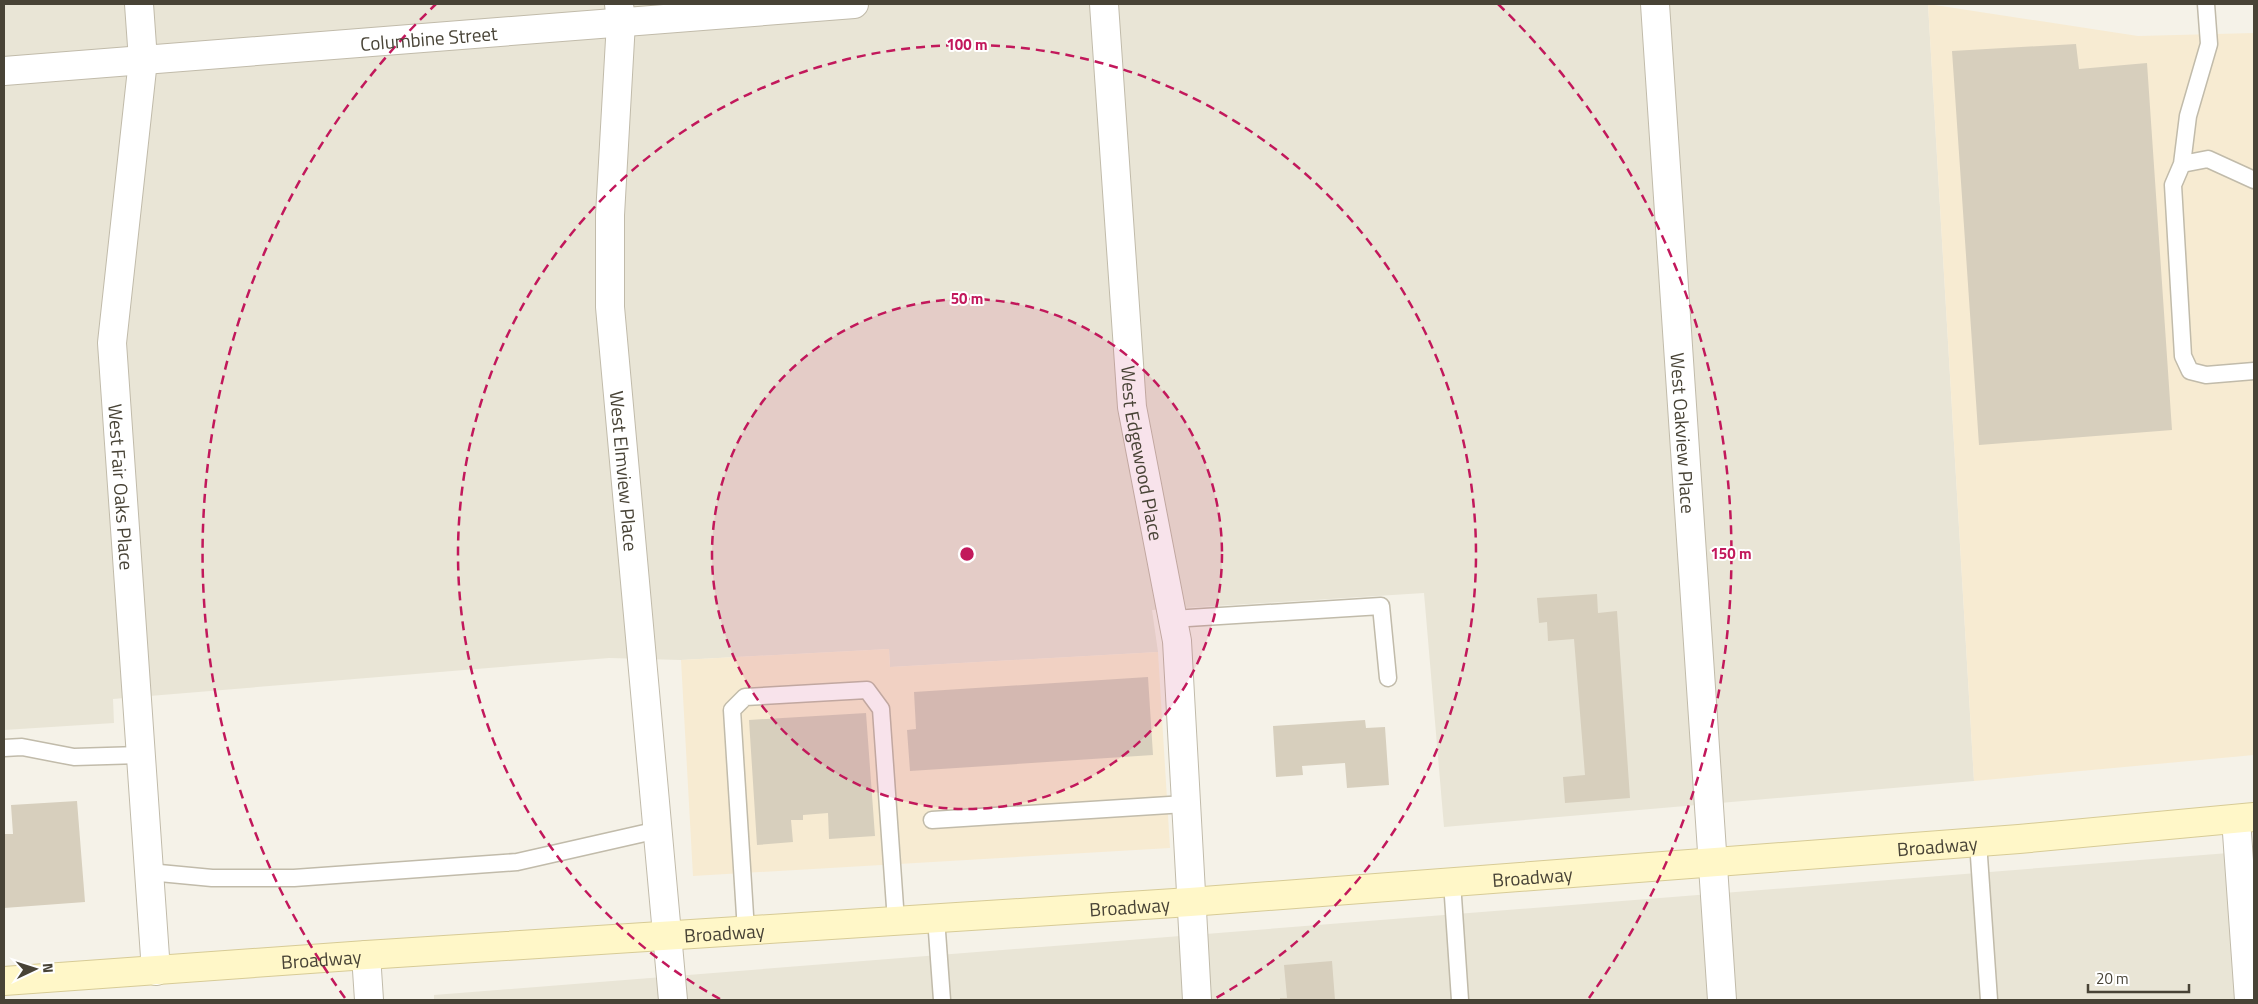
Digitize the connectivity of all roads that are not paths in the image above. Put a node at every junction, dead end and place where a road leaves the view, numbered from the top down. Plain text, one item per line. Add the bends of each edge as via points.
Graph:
1 (139, 4) edge
2 (854, 4) edge
3 (1104, 4) edge
4 (1655, 4) edge
5 (2206, 4) edge
6 (620, 13) edge
7 (143, 60) junction
8 (4, 71) edge
9 (2182, 164) junction
10 (2254, 180) edge
11 (2254, 371) edge
12 (1172, 619) junction
13 (1388, 678) dead end
14 (4, 748) edge
15 (140, 755) junction
16 (1185, 804) junction
17 (2245, 818) edge
18 (932, 820) dead end
19 (658, 830) junction
20 (1978, 842) junction
21 (1714, 862) junction
22 (149, 872) junction
23 (1452, 882) junction
24 (1190, 902) junction
25 (936, 918) junction
26 (896, 921) junction
27 (746, 931) junction
28 (669, 936) junction
29 (366, 955) junction
30 (156, 971) junction
31 (4, 981) edge
32 (369, 1000) edge
33 (674, 1000) edge
34 (942, 1000) edge
35 (1197, 1000) edge
36 (1460, 1000) edge
37 (1722, 1000) edge
38 (1989, 1000) edge
39 (2249, 1000) edge

1 - 7 street, West Fair Oaks Place
2 - 6 street, Columbine Street
3 - 12 street, West Edgewood Place via 1132,408
4 - 21 street, West Oakview Place
5 - 9 lane via 2209,44 2188,116
6 - 7 street, Columbine Street
6 - 19 street, West Elmview Place via 610,215 610,307
7 - 8 street, Columbine Street
7 - 15 street, West Fair Oaks Place via 112,343
9 - 10 lane via 2208,159
9 - 11 lane via 2173,185 2184,356 2190,371 2206,375
12 - 13 lane via 1381,606
12 - 16 street, West Edgewood Place via 1177,641
14 - 15 lane via 22,746 74,757
15 - 22 street, West Fair Oaks Place
16 - 18 lane
16 - 24 street, West Edgewood Place
17 - 20 main road, Broadway
17 - 39 street
19 - 22 lane via 517,862 294,878 212,878
19 - 28 street, West Elmview Place
20 - 21 main road, Broadway
20 - 38 lane
21 - 23 main road, Broadway
21 - 37 street, West Oakview Place
22 - 30 street, West Fair Oaks Place
23 - 24 main road, Broadway
23 - 36 lane
24 - 25 main road, Broadway
24 - 35 street, West Edgewood Place
25 - 26 main road, Broadway
25 - 34 lane
26 - 27 main road, Broadway
26 - 27 lane via 882,709 867,690 764,696 745,698 732,710
27 - 28 main road, Broadway
28 - 29 main road, Broadway
28 - 33 street, West Elmview Place
29 - 30 main road, Broadway
29 - 32 street
30 - 31 main road, Broadway

